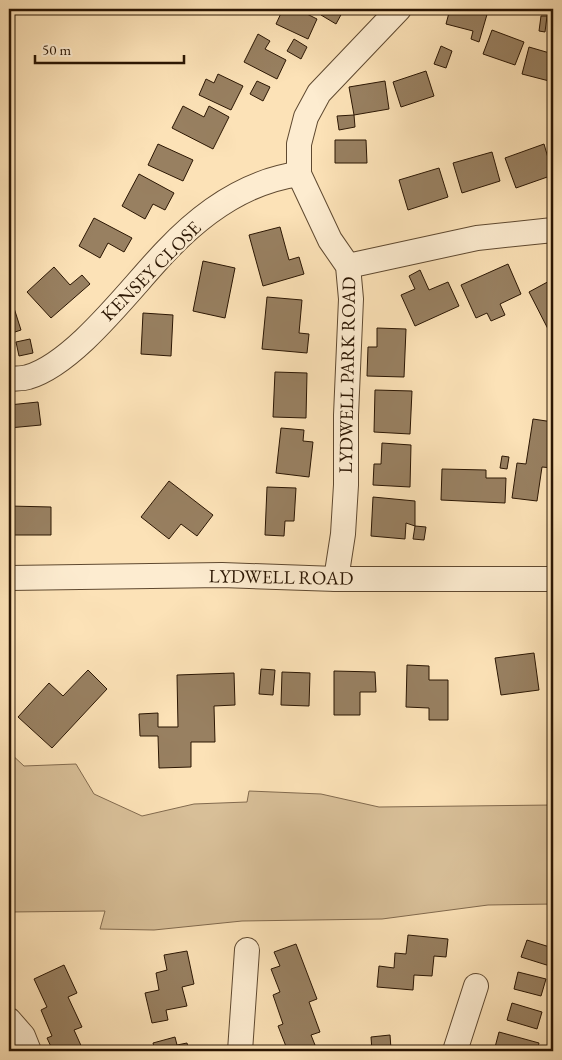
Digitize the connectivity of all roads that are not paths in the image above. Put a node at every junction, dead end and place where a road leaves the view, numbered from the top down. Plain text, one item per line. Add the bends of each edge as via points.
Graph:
1 (398, 9) edge
2 (299, 174) junction
3 (553, 230) edge
4 (348, 266) junction
5 (9, 378) edge
6 (9, 578) edge
7 (553, 578) edge
8 (336, 579) junction
9 (247, 950) dead end
10 (476, 986) dead end
11 (9, 1020) edge
12 (29, 1051) edge
13 (240, 1051) edge
14 (456, 1051) edge

1 - 2 street, LYDWELL PARK ROAD via 319,93 306,117 300,144
2 - 4 street, LYDWELL PARK ROAD via 330,240
2 - 5 street, KENSEY CLOSE via 277,177 237,193 211,211 168,249 111,312 52,365 27,377
3 - 4 street via 477,238
4 - 8 street, LYDWELL PARK ROAD via 351,299 346,485
6 - 8 street, LYDWELL ROAD via 222,575
7 - 8 street, LYDWELL ROAD
9 - 13 street
10 - 14 street
11 - 12 street via 23,1036

